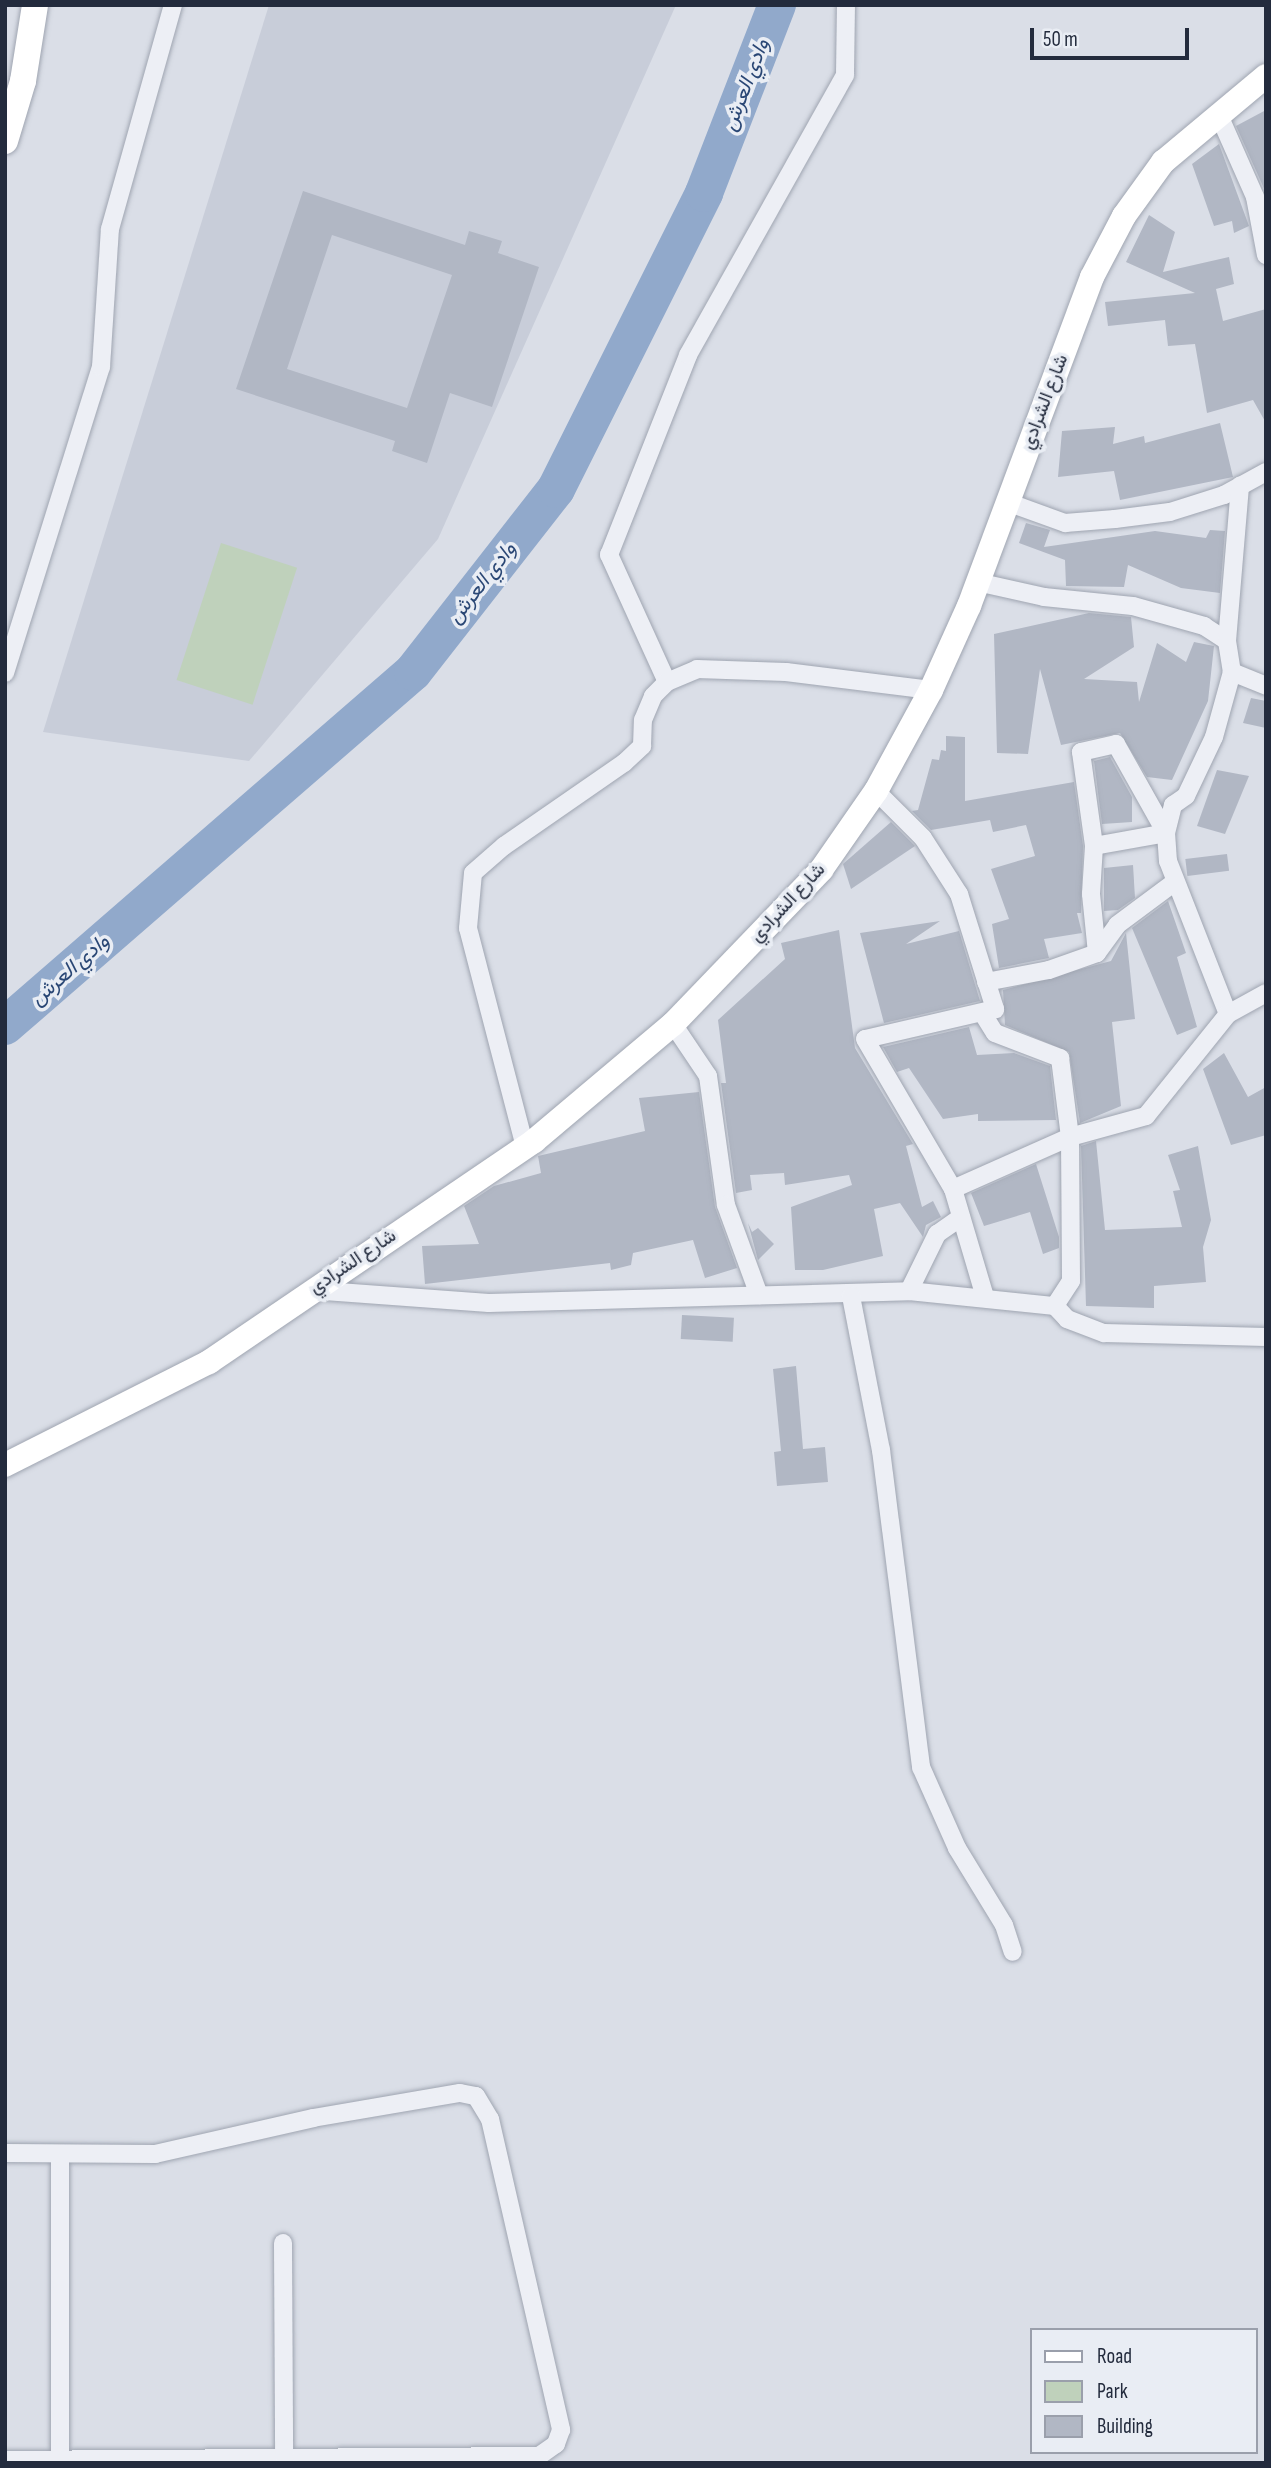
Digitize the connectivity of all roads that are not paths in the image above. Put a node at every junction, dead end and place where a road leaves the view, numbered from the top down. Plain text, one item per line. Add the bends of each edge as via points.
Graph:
1 (35, 5) edge
2 (173, 5) edge
3 (846, 5) edge
4 (1266, 76) edge
5 (1218, 113) junction
6 (5, 141) edge
7 (1266, 255) edge
8 (1266, 472) edge
9 (1240, 486) junction
10 (1007, 502) junction
11 (978, 582) junction
12 (1227, 641) junction
13 (1232, 672) junction
14 (5, 673) edge
15 (667, 682) junction
16 (1266, 686) edge
17 (931, 690) junction
18 (876, 791) junction
19 (1166, 833) junction
20 (1094, 846) junction
21 (1175, 882) junction
22 (1097, 953) junction
23 (986, 982) junction
24 (1266, 993) edge
25 (983, 1014) junction
26 (1228, 1014) junction
27 (673, 1024) junction
28 (1070, 1137) junction
29 (526, 1147) junction
30 (953, 1189) junction
31 (961, 1217) junction
32 (311, 1290) junction
33 (909, 1291) junction
34 (759, 1295) junction
35 (851, 1296) junction
36 (985, 1297) junction
37 (1055, 1306) junction
38 (1266, 1337) edge
39 (5, 1465) edge
40 (1013, 1952) dead end
41 (5, 2154) edge
42 (60, 2155) junction
43 (283, 2243) dead end
44 (285, 2458) junction
45 (5, 2460) edge
46 (60, 2460) junction

1 - 6 main road via 23,81
2 - 14 street via 110,229 98,378
3 - 15 street via 845,75 688,355 609,555
4 - 5 street, شارع الشرادي
5 - 7 street via 1255,197
5 - 10 street, شارع الشرادي via 1164,162 1124,216 1092,277
8 - 9 street
9 - 10 street via 1170,512 1065,523
9 - 12 street
10 - 11 street, شارع الشرادي
11 - 12 street via 1044,597 1133,606 1204,626
11 - 17 street, شارع الشرادي
12 - 13 street
13 - 16 street
13 - 19 street via 1214,737 1186,796 1173,805
15 - 17 street via 697,669 786,672
15 - 29 street via 653,696 643,720 642,746 624,764 503,846 473,873 468,928
17 - 18 street, شارع الشرادي
18 - 23 street via 923,838 959,894
18 - 27 street, شارع الشرادي via 821,870
19 - 20 street
19 - 20 street via 1116,744 1081,752
19 - 21 street
20 - 22 street via 1091,894
21 - 22 street via 1117,925
21 - 26 street
22 - 23 street via 1049,970
23 - 25 street via 995,1009
24 - 26 street
25 - 28 street via 995,1033 1060,1058
25 - 30 street via 865,1039
26 - 28 street via 1146,1116
27 - 29 street, شارع الشرادي
27 - 34 street via 708,1076 726,1205
28 - 30 street
28 - 37 street via 1071,1281
29 - 32 street, شارع الشرادي
30 - 31 street
31 - 33 street via 937,1234
31 - 36 street
32 - 34 street via 489,1303
32 - 39 street, شارع الشرادي via 209,1362
33 - 35 street
33 - 36 street
34 - 35 street
35 - 40 street via 881,1450 921,1767 957,1849 1004,1925
36 - 37 street
37 - 38 street via 1066,1319 1104,1333
41 - 42 street
42 - 44 street via 183,2150 313,2119 460,2094 482,2102 561,2430 556,2444 539,2456
42 - 46 street
43 - 44 street
44 - 46 street
45 - 46 street

